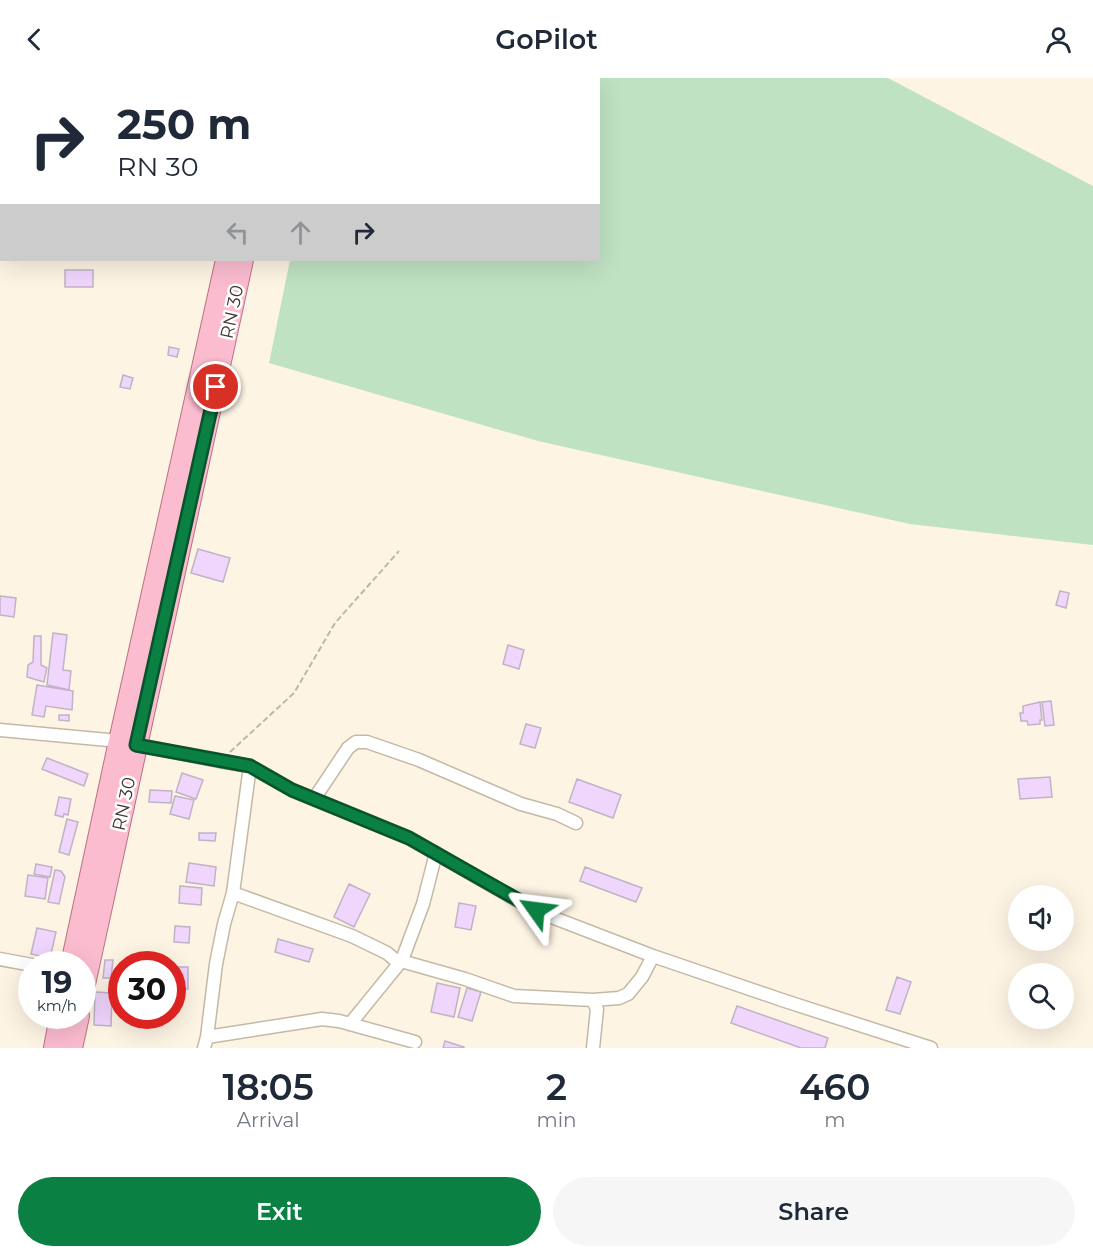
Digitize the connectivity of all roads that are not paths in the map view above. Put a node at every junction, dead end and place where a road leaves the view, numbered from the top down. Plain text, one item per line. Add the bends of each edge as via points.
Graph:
1 (226, 261) edge
2 (243, 261) edge
3 (0, 730) edge
4 (127, 743) junction
5 (250, 766) junction
6 (314, 799) junction
7 (576, 823) dead end
8 (436, 853) junction
9 (233, 893) junction
10 (74, 951) edge
11 (90, 951) edge
12 (653, 956) junction
13 (0, 958) edge
14 (402, 960) junction
15 (18, 962) edge
16 (593, 1000) junction
17 (350, 1024) junction
18 (58, 1029) edge
19 (76, 1029) edge
20 (206, 1042) edge
21 (415, 1042) dead end
22 (54, 1048) edge
23 (72, 1048) edge
24 (594, 1048) edge
25 (931, 1048) edge

1 - 4 main road, RN 30
2 - 4 main road, RN 30 / RN 30
3 - 4 street
4 - 5 street
4 - 10 main road, RN 30
4 - 11 main road, RN 30 / RN 30
5 - 6 street
5 - 9 street
6 - 7 street via 348,748 356,742 367,742
6 - 8 street
8 - 12 street via 536,910
8 - 14 street via 423,904
9 - 14 street via 352,936
9 - 20 street via 216,963
12 - 16 street via 628,994
12 - 25 street
13 - 15 street
14 - 16 street via 514,996
14 - 17 street
16 - 24 street via 597,1009
17 - 20 street via 322,1019
17 - 21 street
18 - 22 main road
19 - 23 main road

